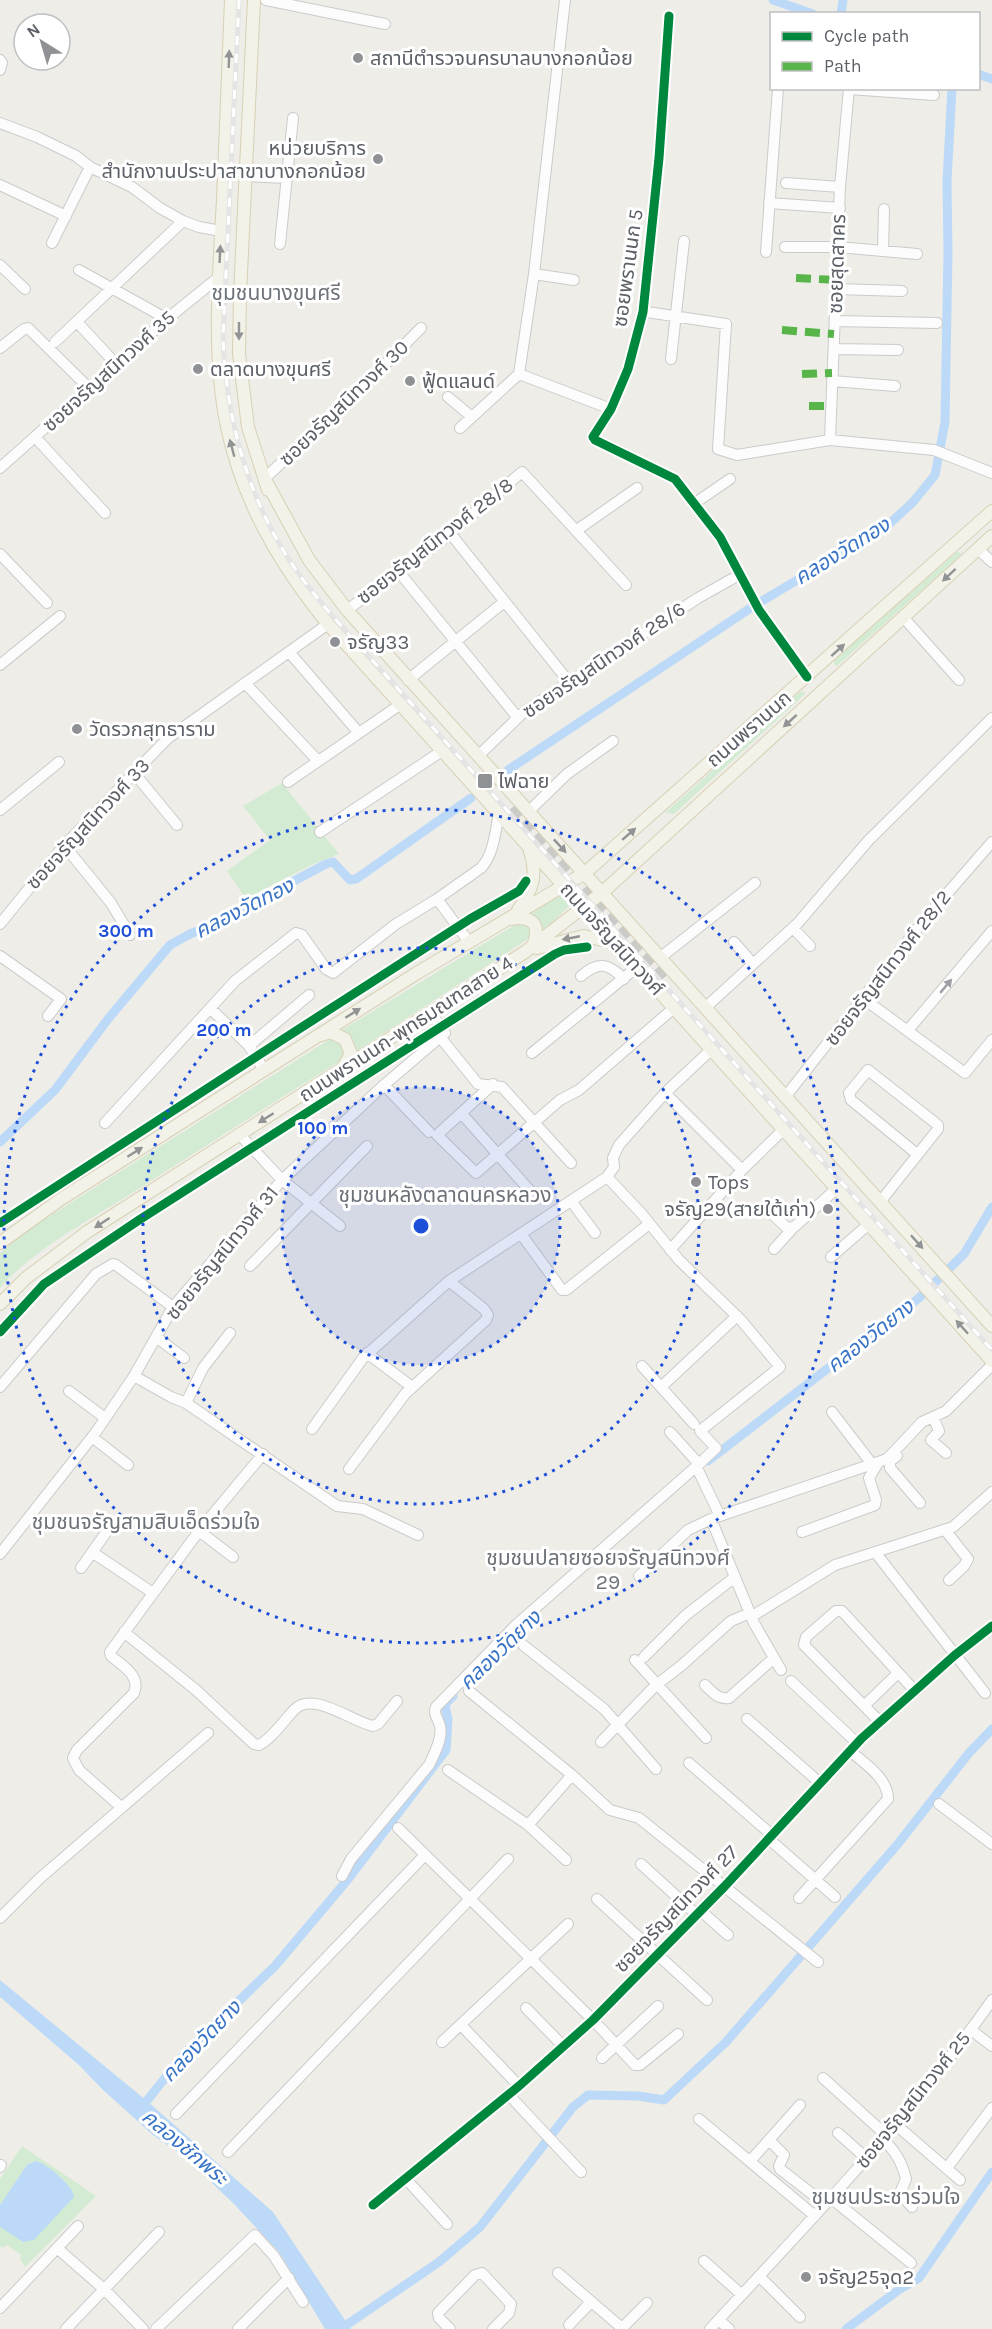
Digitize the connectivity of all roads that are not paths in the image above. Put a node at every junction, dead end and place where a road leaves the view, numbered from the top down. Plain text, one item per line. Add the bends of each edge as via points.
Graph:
1 (231, 0) edge
2 (254, 0) edge
3 (266, 0) edge
4 (565, 0) edge
5 (301, 3) edge
6 (669, 16) dead end
7 (385, 24) dead end
8 (0, 60) edge
9 (0, 70) edge
10 (778, 90) edge
11 (849, 90) edge
12 (863, 90) edge
13 (934, 95) dead end
14 (293, 118) dead end
15 (0, 123) edge
16 (90, 166) junction
17 (245, 176) junction
18 (287, 178) junction
19 (786, 183) dead end
20 (0, 184) edge
21 (840, 187) junction
22 (769, 203) junction
23 (840, 208) junction
24 (884, 209) dead end
25 (66, 216) junction
26 (183, 221) junction
27 (221, 231) junction
28 (684, 241) dead end
29 (52, 243) dead end
30 (280, 244) dead end
31 (785, 247) dead end
32 (838, 247) junction
33 (884, 251) junction
34 (766, 252) dead end
35 (917, 254) dead end
36 (0, 265) edge
37 (79, 270) dead end
38 (534, 274) junction
39 (219, 277) junction
40 (574, 280) dead end
41 (110, 288) junction
42 (25, 289) dead end
43 (836, 289) junction
44 (902, 291) dead end
45 (647, 312) dead end
46 (677, 316) junction
47 (167, 319) junction
48 (835, 321) junction
49 (77, 322) junction
50 (937, 323) dead end
51 (422, 328) dead end
52 (55, 342) dead end
53 (0, 348) edge
54 (834, 349) junction
55 (898, 350) dead end
56 (671, 359) dead end
57 (116, 364) junction
58 (519, 374) junction
59 (832, 381) junction
60 (895, 387) dead end
61 (89, 388) junction
62 (448, 397) dead end
63 (610, 409) junction
64 (472, 417) junction
65 (460, 428) dead end
66 (35, 437) junction
67 (830, 440) junction
68 (0, 468) edge
69 (992, 473) edge
70 (730, 479) dead end
71 (266, 481) junction
72 (637, 488) dead end
73 (252, 503) junction
74 (695, 503) junction
75 (992, 512) edge
76 (105, 513) dead end
77 (980, 523) junction
78 (577, 530) junction
79 (450, 533) junction
80 (992, 536) edge
81 (953, 546) junction
82 (973, 553) junction
83 (0, 554) edge
84 (992, 562) edge
85 (399, 572) junction
86 (739, 575) junction
87 (626, 585) dead end
88 (504, 602) junction
89 (47, 603) dead end
90 (347, 610) junction
91 (60, 616) dead end
92 (903, 617) junction
93 (328, 624) junction
94 (455, 641) junction
95 (289, 652) junction
96 (0, 665) edge
97 (807, 677) junction
98 (408, 680) junction
99 (959, 680) dead end
100 (569, 682) junction
101 (245, 683) junction
102 (400, 704) junction
103 (992, 717) edge
104 (518, 718) junction
105 (359, 733) junction
106 (613, 741) dead end
107 (442, 751) junction
108 (478, 756) junction
109 (318, 761) junction
110 (58, 762) dead end
111 (134, 773) junction
112 (288, 782) dead end
113 (0, 810) edge
114 (506, 811) junction
115 (531, 815) junction
116 (177, 825) dead end
117 (320, 832) dead end
118 (517, 834) junction
119 (992, 842) edge
120 (64, 845) junction
121 (529, 847) junction
122 (585, 873) junction
123 (755, 883) dead end
124 (564, 886) junction
125 (603, 892) junction
126 (437, 899) junction
127 (584, 907) junction
128 (510, 918) junction
129 (0, 924) edge
130 (793, 928) junction
131 (992, 931) edge
132 (130, 935) dead end
133 (469, 942) junction
134 (734, 942) dead end
135 (616, 943) junction
136 (810, 946) dead end
137 (530, 948) junction
138 (0, 956) edge
139 (663, 959) junction
140 (753, 964) junction
141 (641, 972) junction
142 (581, 976) dead end
143 (624, 979) junction
144 (665, 982) tunnel mouth
145 (309, 995) dead end
146 (864, 999) junction
147 (675, 1007) junction
148 (706, 1007) junction
149 (211, 1009) junction
150 (431, 1013) junction
151 (48, 1016) dead end
152 (908, 1030) junction
153 (317, 1036) junction
154 (440, 1037) junction
155 (992, 1040) edge
156 (249, 1046) junction
157 (712, 1049) junction
158 (532, 1053) dead end
159 (264, 1070) junction
160 (337, 1073) junction
161 (384, 1084) junction
162 (493, 1084) junction
163 (666, 1094) junction
164 (786, 1096) junction
165 (462, 1114) junction
166 (105, 1123) dead end
167 (534, 1123) junction
168 (783, 1130) junction
169 (429, 1132) dead end
170 (240, 1135) junction
171 (368, 1146) dead end
172 (917, 1154) junction
173 (498, 1155) junction
174 (822, 1155) junction
175 (571, 1163) dead end
176 (742, 1170) junction
177 (607, 1177) junction
178 (282, 1180) junction
179 (836, 1189) junction
180 (532, 1193) dead end
181 (571, 1201) junction
182 (310, 1202) junction
183 (880, 1202) junction
184 (767, 1209) dead end
185 (894, 1217) junction
186 (650, 1224) junction
187 (340, 1226) dead end
188 (793, 1228) junction
189 (873, 1228) junction
190 (596, 1233) dead end
191 (521, 1234) junction
192 (0, 1243) edge
193 (774, 1249) dead end
194 (670, 1250) junction
195 (831, 1257) dead end
196 (250, 1266) dead end
197 (449, 1281) junction
198 (0, 1304) edge
199 (173, 1307) junction
200 (737, 1316) junction
201 (992, 1326) edge
202 (230, 1333) dead end
203 (156, 1337) junction
204 (368, 1353) junction
205 (184, 1358) dead end
206 (992, 1363) edge
207 (642, 1366) dead end
208 (134, 1376) junction
209 (0, 1387) edge
210 (411, 1387) junction
211 (661, 1387) junction
212 (69, 1391) dead end
213 (186, 1403) junction
214 (832, 1412) dead end
215 (105, 1418) junction
216 (934, 1419) junction
217 (697, 1427) junction
218 (312, 1429) dead end
219 (670, 1432) dead end
220 (92, 1437) junction
221 (946, 1453) dead end
222 (263, 1454) junction
223 (875, 1464) junction
224 (128, 1465) dead end
225 (697, 1466) junction
226 (348, 1468) dead end
227 (992, 1492) edge
228 (920, 1503) dead end
229 (715, 1518) junction
230 (112, 1524) dead end
231 (945, 1530) junction
232 (199, 1531) junction
233 (802, 1532) dead end
234 (418, 1535) dead end
235 (92, 1552) junction
236 (875, 1552) junction
237 (0, 1554) edge
238 (233, 1557) dead end
239 (81, 1568) dead end
240 (639, 1576) dead end
241 (735, 1576) junction
242 (949, 1580) dead end
243 (153, 1593) junction
244 (751, 1615) junction
245 (992, 1626) edge
246 (124, 1632) junction
247 (523, 1645) dead end
248 (955, 1655) junction
249 (774, 1658) junction
250 (781, 1670) dead end
251 (898, 1672) junction
252 (791, 1681) dead end
253 (657, 1684) junction
254 (705, 1685) dead end
255 (470, 1691) dead end
256 (915, 1691) junction
257 (985, 1693) dead end
258 (397, 1701) dead end
259 (864, 1706) junction
260 (747, 1719) dead end
261 (880, 1722) junction
262 (618, 1724) junction
263 (208, 1733) dead end
264 (706, 1738) dead end
265 (600, 1742) dead end
266 (853, 1747) junction
267 (689, 1763) dead end
268 (656, 1769) dead end
269 (448, 1770) dead end
270 (572, 1775) junction
271 (820, 1783) junction
272 (939, 1804) dead end
273 (121, 1808) junction
274 (528, 1825) junction
275 (398, 1828) dead end
276 (770, 1837) junction
277 (992, 1844) edge
278 (425, 1855) junction
279 (508, 1859) dead end
280 (566, 1860) dead end
281 (641, 1864) dead end
282 (342, 1876) dead end
283 (815, 1879) junction
284 (724, 1887) junction
285 (835, 1897) dead end
286 (470, 1898) junction
287 (799, 1898) dead end
288 (597, 1899) dead end
289 (699, 1913) junction
290 (0, 1918) edge
291 (568, 1924) dead end
292 (728, 1935) dead end
293 (658, 1954) junction
294 (530, 1959) junction
295 (818, 1962) dead end
296 (707, 2000) dead end
297 (992, 2000) edge
298 (658, 2006) dead end
299 (526, 2008) dead end
300 (593, 2020) junction
301 (461, 2025) junction
302 (971, 2030) junction
303 (678, 2034) dead end
304 (442, 2042) dead end
305 (616, 2044) junction
306 (992, 2046) edge
307 (564, 2047) junction
308 (602, 2058) dead end
309 (823, 2078) dead end
310 (519, 2086) junction
311 (508, 2094) junction
312 (800, 2105) dead end
313 (992, 2108) edge
314 (176, 2114) dead end
315 (699, 2119) dead end
316 (895, 2124) junction
317 (838, 2133) dead end
318 (884, 2137) junction
319 (769, 2140) junction
320 (228, 2152) dead end
321 (866, 2158) junction
322 (752, 2159) dead end
323 (947, 2168) junction
324 (581, 2172) dead end
325 (406, 2179) junction
326 (960, 2180) dead end
327 (828, 2201) junction
328 (373, 2205) dead end
329 (912, 2207) dead end
330 (815, 2216) junction
331 (447, 2224) dead end
332 (78, 2226) dead end
333 (159, 2232) dead end
334 (57, 2248) junction
335 (704, 2261) dead end
336 (911, 2263) dead end
337 (558, 2273) dead end
338 (759, 2276) junction
339 (289, 2278) junction
340 (105, 2290) junction
341 (742, 2295) junction
342 (303, 2301) dead end
343 (591, 2302) junction
344 (647, 2303) dead end
345 (0, 2308) edge
346 (800, 2317) dead end
347 (719, 2320) junction
348 (569, 2325) dead end
349 (66, 2329) edge
350 (144, 2329) edge
351 (156, 2329) edge
352 (238, 2329) edge
353 (450, 2329) edge
354 (493, 2329) edge
355 (621, 2329) edge
356 (710, 2329) edge
357 (729, 2329) edge

27 -> 1 main road, ถนนจรัญสนิทวงศ์
2 - 17 main road, ถนนจรัญสนิทวงศ์
3 - 5 street
4 - 38 street
5 - 7 street
6 - 63 street, ซอยพรานนก 5 via 643,312 628,369
8 - 9 street
10 - 22 street
11 - 21 street, ซอยสุดสาคร
12 - 13 street
14 - 18 street
15 - 16 street via 37,137
16 - 25 street
16 - 26 street via 132,187
17 - 18 street
17 -> 71 main road, ถนนจรัญสนิทวงศ์ via 240,371 248,427
18 - 30 street
19 - 21 street
20 - 25 street
21 - 23 street, ซอยสุดสาคร
22 - 23 street
22 - 34 street
23 - 32 street, ซอยสุดสาคร
24 - 33 street
25 - 29 street
26 - 27 street
26 - 41 street
39 -> 27 main road, ถนนจรัญสนิทวงศ์
28 - 46 street
31 - 32 street
32 - 33 street
32 - 43 street, ซอยสุดสาคร
33 - 35 street
36 - 42 street
37 - 41 street
38 - 40 street
38 - 58 street
39 - 47 street, ซอยจรัญสนิทวงศ์ 35
73 -> 39 main road, ถนนจรัญสนิทวงศ์ via 227,427 219,353
41 - 47 street
41 - 49 street
43 - 44 street
43 - 48 street, ซอยสุดสาคร
45 - 46 street
46 - 56 street
46 - 67 street via 724,322 727,326 718,449 737,455
47 - 57 street, ซอยจรัญสนิทวงศ์ 35
48 - 50 street
48 - 54 street, ซอยสุดสาคร
49 - 52 street
49 - 57 street
51 - 71 street, ซอยจรัญสนิทวงศ์ 30
53 - 61 street via 28,328
54 - 55 street
54 - 59 street, ซอยสุดสาคร via 836,369
57 - 61 street, ซอยจรัญสนิทวงศ์ 35
58 - 63 street
58 - 64 street
59 - 60 street
59 - 67 street, ซอยสุดสาคร
61 - 66 street, ซอยจรัญสนิทวงศ์ 35
62 - 64 street
63 - 74 street, ซอยพรานนก 5 via 595,433 595,440 675,479
64 - 65 street
66 - 68 street, ซอยจรัญสนิทวงศ์ 35
66 - 76 street
67 - 69 street via 934,450
70 - 74 street
71 - 90 main road, ถนนจรัญสนิทวงศ์ via 309,560
71 - 114 main road, ถนนจรัญสนิทวงศ์ via 288,538 318,584
72 - 78 street
73 - 93 main road, ถนนจรัญสนิทวงศ์ via 278,557
73 - 114 main road, ถนนจรัญสนิทวงศ์ via 306,588
74 - 86 street, ซอยพรานนก 5 via 720,537
75 - 77 main road, ถนนพรานนก
77 - 80 main road via 976,532 979,539
77 - 81 main road, ถนนพรานนก
78 - 79 street, ซอยจรัญสนิทวงศ์ 28/8 via 522,472
78 - 87 street
79 - 85 street, ซอยจรัญสนิทวงศ์ 28/8
79 - 88 street
80 - 82 main road, ถนนพรานนก
81 - 82 main road
97 -> 81 main road, ถนนพรานนก
82 - 84 street
82 -> 92 main road, ถนนพรานนก
83 - 89 street
85 - 90 street, ซอยจรัญสนิทวงศ์ 28/8
85 - 94 street
86 - 97 street, ซอยพรานนก 5
86 - 100 street, ซอยจรัญสนิทวงศ์ 28/6
88 - 94 street
88 - 100 street
90 - 98 main road, ถนนจรัญสนิทวงศ์
91 - 96 street
92 - 99 street
92 -> 125 main road, ถนนพรานนก
93 - 95 street, ซอยจรัญสนิทวงศ์ 33
93 - 102 main road, ถนนจรัญสนิทวงศ์
94 - 98 street
94 - 104 street
95 - 101 street, ซอยจรัญสนิทวงศ์ 33
95 - 105 street
122 -> 97 main road, ถนนพรานนก
98 - 108 main road, ถนนจรัญสนิทวงศ์
100 - 104 street, ซอยจรัญสนิทวงศ์ 28/6
101 - 109 street
101 - 111 street, ซอยจรัญสนิทวงศ์ 33 via 167,740
102 - 105 street
102 - 107 main road, ถนนจรัญสนิทวงศ์
103 - 130 street via 868,841
104 - 108 street, ซอยจรัญสนิทวงศ์ 28/6
105 - 109 street
106 - 115 street via 567,774
107 - 114 main road, ถนนจรัญสนิทวงศ์
107 - 117 street
108 - 115 main road, ถนนจรัญสนิทวงศ์
109 - 112 street
110 - 113 street
111 - 116 street
111 - 120 street, ซอยจรัญสนิทวงศ์ 33
114 - 118 main road, ถนนจรัญสนิทวงศ์
114 - 126 street via 487,862
115 - 118 main road via 535,826 531,832
115 -> 122 main road, ถนนจรัญสนิทวงศ์
118 - 121 main road, ถนนจรัญสนิทวงศ์
119 - 146 street, ซอยจรัญสนิทวงศ์ 28/2
120 - 129 street, ซอยจรัญสนิทวงศ์ 33
120 - 132 street via 111,903
121 - 124 main road, ถนนจรัญสนิทวงศ์
121 - 128 main road via 534,879 529,894
122 - 124 main road, ถนนพรานนก-พุทธมณฑลสาย 4
122 - 125 main road, ถนนจรัญสนิทวงศ์
123 - 139 street
124 - 127 main road, ถนนจรัญสนิทวงศ์
124 - 128 main road, ถนนพรานนก-พุทธมณฑลสาย 4
125 - 127 main road, ถนนพรานนก-พุทธมณฑลสาย 4
125 - 139 main road, ถนนจรัญสนิทวงศ์
126 - 133 street
126 - 149 street via 396,924 333,973 302,935 296,933 235,981
127 - 135 main road, ถนนจรัญสนิทวงศ์
127 - 137 main road, ถนนพรานนก-พุทธมณฑลสาย 4
128 - 133 main road, ถนนพรานนก-พุทธมณฑลสาย 4
128 - 137 main road via 532,921 537,934
130 - 136 street
130 - 140 street
152 -> 131 street
153 -> 133 main road, ถนนพรานนก-พุทธมณฑลสาย 4
134 - 140 street
135 -> 137 main road via 591,936
135 - 141 main road, ถนนจรัญสนิทวงศ์
137 - 150 main road, ถนนพรานนก-พุทธมณฑลสาย 4
138 - 151 street via 61,999
139 - 141 main road via 647,956
139 - 148 main road, ถนนจรัญสนิทวงศ์
140 - 148 street
141 - 143 street
141 - 147 main road, ถนนจรัญสนิทวงศ์
142 - 143 street via 602,965 615,969
143 - 158 street
144 - 174 main road, ถนนจรัญสนิทวงศ์
145 - 156 street
146 - 152 street
146 - 164 street, ซอยจรัญสนิทวงศ์ 28/2
147 - 157 main road, ถนนจรัญสนิทวงศ์
147 - 167 street via 579,1090 560,1100
148 - 164 main road, ถนนจรัญสนิทวงศ์
149 - 156 street
149 - 166 street
150 - 154 street via 445,1033
150 - 160 main road, ถนนพรานนก-พุทธมณฑลสาย 4
152 - 155 street via 965,1073
153 - 159 main road, ถนนพรานนก-พุทธมณฑลสาย 4
153 - 160 main road via 330,1032 345,1039 351,1054
154 - 161 street, ซอยจรัญสนิทวงศ์ 31
154 - 162 street via 478,1084
156 - 159 street
157 - 163 street
157 - 168 main road, ถนนจรัญสนิทวงศ์
192 -> 159 main road, ถนนพรานนก-พุทธมณฑลสาย 4 via 61,1199
160 -> 170 main road, ถนนพรานนก-พุทธมณฑลสาย 4
161 - 169 street
161 - 178 street, ซอยจรัญสนิทวงศ์ 31
162 - 165 street
162 - 167 street via 502,1087
163 - 176 street
163 - 177 street via 615,1150 614,1167
164 - 183 main road, ถนนจรัญสนิทวงศ์
165 - 173 street
165 - 173 street via 437,1135 476,1173
167 - 173 street
167 - 175 street
168 - 176 street
168 - 179 main road, ถนนจรัญสนิทวงศ์
170 - 178 street
170 -> 198 main road, ถนนพรานนก-พุทธมณฑลสาย 4 via 57,1253
171 - 182 street
172 - 172 street via 938,1125 868,1070 849,1093 851,1100
172 - 183 street
173 - 180 street
174 - 185 main road
174 - 189 main road
176 - 194 street
177 - 181 street
177 - 186 street
178 - 182 street
178 - 199 street, ซอยจรัญสนิทวงศ์ 31
179 - 188 street
179 - 189 main road, ถนนจรัญสนิทวงศ์
181 - 190 street
181 - 191 street
182 - 187 street
182 - 196 street
183 - 185 main road, ถนนจรัญสนิทวงศ์
184 - 188 street via 786,1227
185 -> 201 main road, ถนนจรัญสนิทวงศ์
186 - 191 street via 566,1290 562,1290
186 - 194 street
188 - 193 street
189 - 195 street
206 -> 189 main road, ถนนจรัญสนิทวงศ์
191 - 197 street
194 - 200 street
197 - 204 street
197 - 210 street via 488,1315
199 - 203 street, ซอยจรัญสนิทวงศ์ 31
199 - 209 street via 113,1263 108,1265 96,1274
200 - 211 street
200 - 217 street via 780,1367
202 - 213 street via 203,1368
203 - 205 street
203 - 208 street, ซอยจรัญสนิทวงศ์ 31
204 - 210 street
204 - 218 street
206 - 216 street
207 - 211 street
208 - 213 street
208 - 215 street, ซอยจรัญสนิทวงศ์ 31
210 - 226 street
211 - 217 street
212 - 215 street
213 - 222 street
214 - 223 street
215 - 220 street, ซอยจรัญสนิทวงศ์ 31
216 - 221 street via 939,1431 931,1440
216 - 223 street via 922,1422 887,1459
216 - 228 street via 888,1465
217 - 225 street via 716,1448
219 - 225 street
220 - 224 street
220 - 237 street, ซอยจรัญสนิทวงศ์ 31
222 - 232 street
222 - 234 street via 337,1506 363,1509
223 - 229 street
223 - 233 street via 869,1478 875,1505
225 - 229 street
225 - 282 street via 516,1625 436,1707 441,1732 429,1765 358,1850
227 - 231 street
229 - 240 street via 688,1530
229 - 241 street
230 - 235 street
231 - 236 street
231 - 242 street via 968,1558 973,1558
232 - 238 street
232 - 243 street
235 - 239 street
235 - 243 street
236 - 244 street via 835,1565
236 - 248 street
241 - 244 street
241 - 253 street via 640,1659
243 - 246 street
244 - 249 street
244 - 253 street via 731,1621
245 - 248 street, ซอยจรัญสนิทวงศ์ 27
246 - 258 street via 196,1690 254,1744 259,1745 299,1705 328,1707 373,1726
246 - 273 street via 110,1652 134,1676 134,1693 73,1758 79,1770
247 - 262 street via 604,1708
248 - 256 street, ซอยจรัญสนิทวงศ์ 27
248 - 257 street
249 - 250 street
249 - 254 street via 729,1698 714,1695
251 - 256 street
251 - 259 street
251 - 259 street via 839,1610 806,1637 804,1646
252 - 266 street
253 - 262 street
253 - 264 street
255 - 270 street
256 - 261 street, ซอยจรัญสนิทวงศ์ 27
259 - 261 street
260 - 271 street
261 - 266 street, ซอยจรัญสนิทวงศ์ 27
262 - 265 street
262 - 268 street
263 - 273 street
266 - 271 street, ซอยจรัญสนิทวงศ์ 27
266 - 283 street via 883,1780 888,1799
267 - 276 street
269 - 274 street
270 - 274 street
270 - 284 street via 610,1810 639,1818
271 - 276 street, ซอยจรัญสนิทวงศ์ 27
272 - 277 street
273 - 290 street
274 - 280 street
275 - 278 street
276 - 283 street
276 - 284 street, ซอยจรัญสนิทวงศ์ 27
278 - 286 street
278 - 314 street
279 - 286 street
281 - 289 street
283 - 285 street
283 - 287 street
284 - 289 street, ซอยจรัญสนิทวงศ์ 27
284 - 295 street
286 - 294 street
286 - 320 street
288 - 293 street
289 - 292 street
289 - 293 street, ซอยจรัญสนิทวงศ์ 27
291 - 294 street
293 - 296 street
293 - 300 street, ซอยจรัญสนิทวงศ์ 27
294 - 300 street
294 - 301 street
297 - 302 street, ซอยจรัญสนิทวงศ์ 25
298 - 305 street
299 - 307 street
300 - 305 street
300 - 307 street, ซอยจรัญสนิทวงศ์ 27
301 - 304 street
301 - 310 street
302 - 306 street
302 - 316 street, ซอยจรัญสนิทวงศ์ 25
303 - 305 street via 638,2066
305 - 308 street
307 - 310 street, ซอยจรัญสนิทวงศ์ 27
309 - 318 street
310 - 311 street, ซอยจรัญสนิทวงศ์ 27
311 - 324 street
311 - 325 street, ซอยจรัญสนิทวงศ์ 27
312 - 319 street
313 - 323 street
315 - 330 street
316 - 318 street, ซอยจรัญสนิทวงศ์ 25
316 - 323 street
317 - 321 street
318 - 321 street, ซอยจรัญสนิทวงศ์ 25
318 - 329 street via 900,2161 906,2180 900,2193
319 - 322 street
319 - 327 street via 784,2155 780,2169
321 - 327 street, ซอยจรัญสนิทวงศ์ 25
323 - 326 street
325 - 328 street, ซอยจรัญสนิทวงศ์ 27
325 - 331 street
327 - 330 street, ซอยจรัญสนิทวงศ์ 25
327 - 336 street
330 - 338 street, ซอยจรัญสนิทวงศ์ 25
332 - 334 street
333 - 340 street
334 - 340 street
334 - 345 street
335 - 341 street
337 - 343 street
338 - 341 street, ซอยจรัญสนิทวงศ์ 25
338 - 346 street
339 - 342 street
339 - 351 street via 255,2235
339 - 352 street
340 - 349 street
340 - 350 street
341 - 347 street, ซอยจรัญสนิทวงศ์ 25
343 - 348 street
343 - 355 street
344 - 355 street
347 - 356 street, ซอยจรัญสนิทวงศ์ 25
347 - 357 street
353 - 354 street via 438,2313 475,2275 482,2273 511,2304 509,2313

